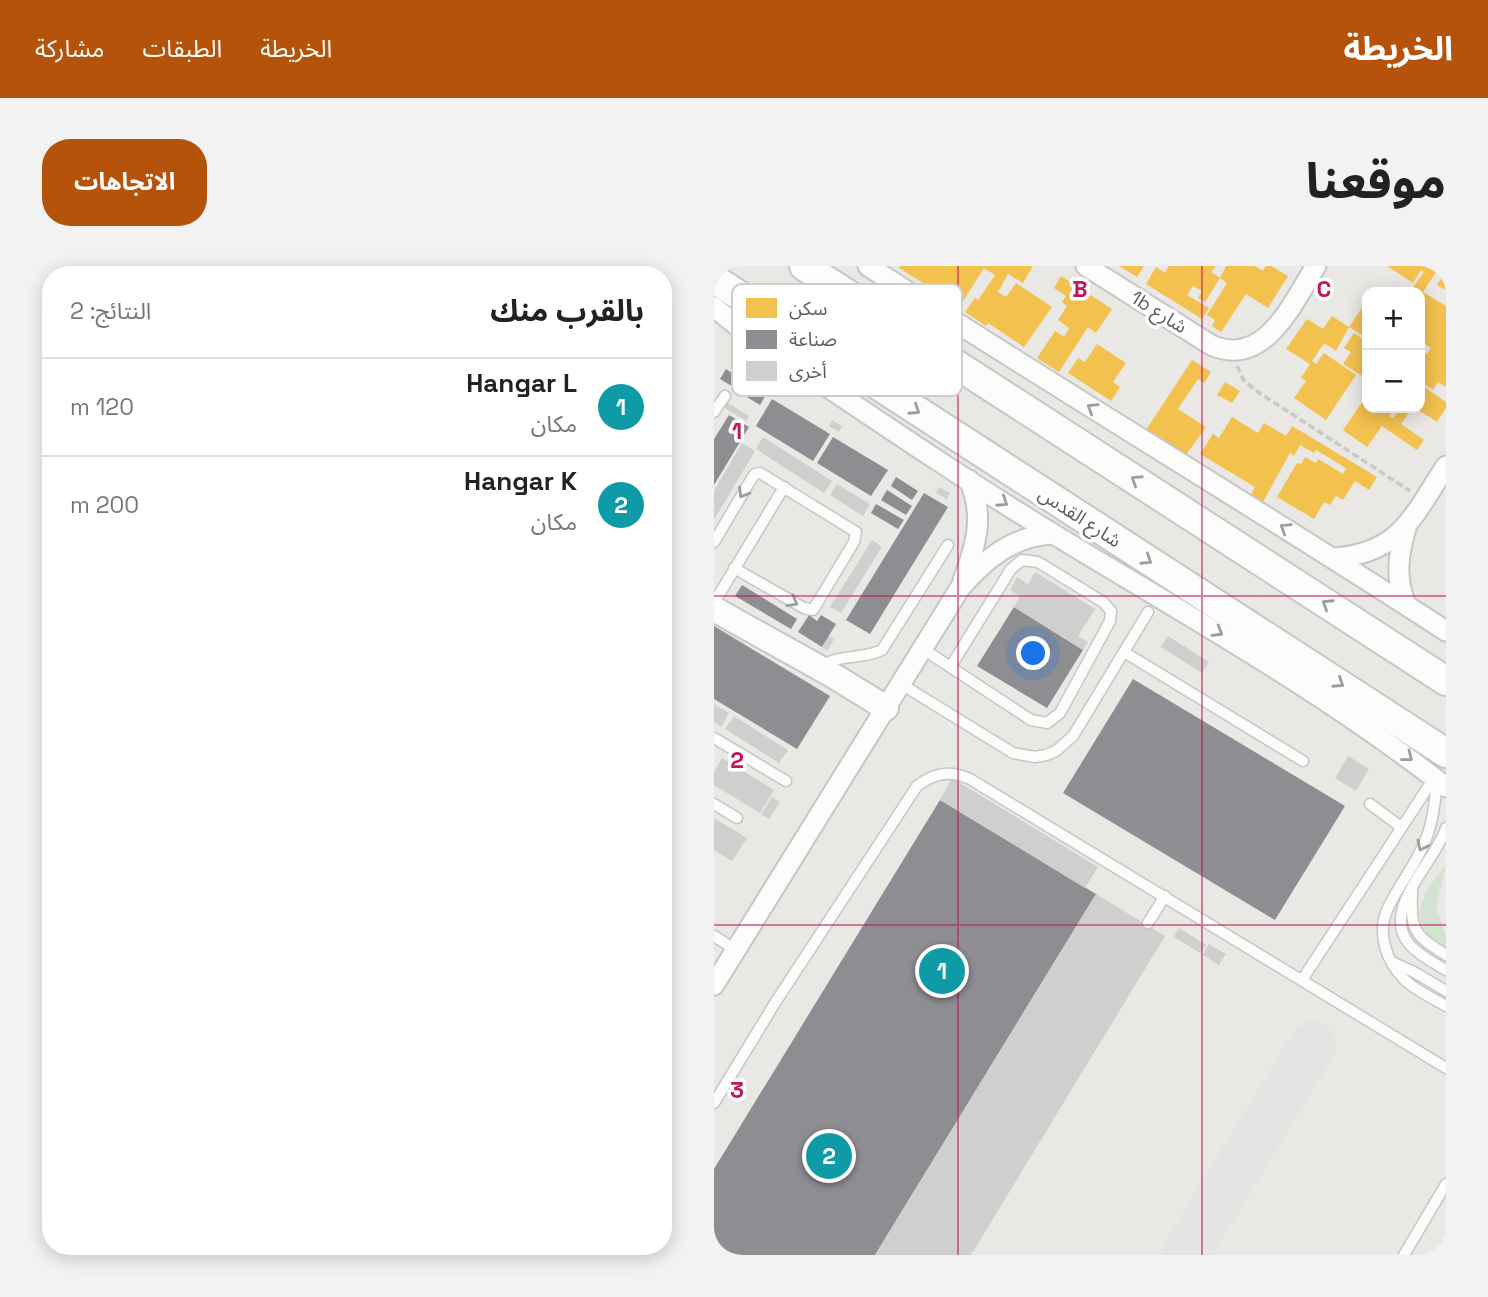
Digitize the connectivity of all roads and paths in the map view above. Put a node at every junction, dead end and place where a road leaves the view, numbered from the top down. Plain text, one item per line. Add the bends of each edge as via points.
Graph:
1 (804, 266) edge
2 (1086, 266) edge
3 (1316, 266) edge
4 (870, 267) edge
5 (714, 279) edge
6 (832, 284) edge
7 (896, 284) edge
8 (732, 291) edge
9 (714, 309) edge
10 (732, 322) edge
11 (962, 326) edge
12 (1235, 351) junction
13 (962, 368) edge
14 (725, 396) dead end
15 (842, 396) edge
16 (895, 396) edge
17 (714, 412) edge
18 (1446, 466) edge
19 (969, 480) junction
20 (784, 487) junction
21 (1424, 500) junction
22 (1406, 527) junction
23 (1054, 534) junction
24 (714, 542) edge
25 (948, 545) dead end
26 (1334, 558) junction
27 (734, 568) junction
28 (961, 588) junction
29 (714, 603) edge
30 (1406, 605) junction
31 (714, 609) edge
32 (1149, 612) dead end
33 (1446, 631) edge
34 (923, 649) junction
35 (1124, 652) junction
36 (951, 666) junction
37 (820, 668) junction
38 (1446, 681) edge
39 (901, 684) junction
40 (886, 708) junction
41 (715, 740) edge
42 (1446, 753) edge
43 (1303, 761) dead end
44 (786, 781) dead end
45 (1439, 782) edge
46 (714, 804) edge
47 (1370, 804) dead end
48 (737, 818) dead end
49 (1401, 827) junction
50 (1446, 828) edge
51 (1412, 889) junction
52 (1165, 896) junction
53 (1148, 923) dead end
54 (714, 936) edge
55 (736, 950) junction
56 (1446, 955) edge
57 (1394, 963) junction
58 (1446, 970) edge
59 (1302, 980) junction
60 (714, 985) edge
61 (1446, 991) edge
62 (1446, 1006) edge
63 (1446, 1068) edge
64 (714, 1103) edge
65 (1446, 1184) edge
66 (1404, 1255) edge

6 -> 1 main road
2 - 12 street, 1b شارع via 1211,345
3 - 12 street via 1278,327 1259,343
7 -> 4 street
5 -> 8 main road, شارع القدس
9 - 10 street
26 -> 11 street
12 - 21 path via 1243,379 1255,390
38 -> 13 main road
14 - 17 lane
15 - 19 street
16 -> 42 main road, شارع القدس
18 - 21 street
19 -> 23 street
19 - 28 street via 979,525
20 -> 24 lane via 755,474
20 - 27 lane
27 -> 20 lane via 808,611 817,607 856,532
21 - 22 street
22 - 26 street via 1369,552
22 - 30 street via 1398,577
23 - 28 street via 1011,544 986,561
23 -> 45 street via 1232,640 1377,735
25 - 37 lane via 882,650 832,660
26 - 30 street
27 - 29 lane
28 - 34 street
30 - 33 street
31 - 37 street
32 - 35 lane
34 - 36 lane
34 - 39 street
35 - 39 lane via 1073,736 1056,751 1035,757 1013,753
35 - 43 lane
36 - 36 lane via 1031,720 1047,723 1060,713 1110,621 1111,611 1038,562 1022,560 1010,569
37 - 40 street
39 - 40 street
40 - 55 street
41 - 44 lane
45 - 49 lane
45 -> 57 lane via 1425,842 1384,919 1384,942
46 - 48 lane
47 - 49 lane
49 - 59 lane
50 - 51 lane
51 - 56 lane via 1414,928
51 - 58 lane via 1401,908 1403,934 1412,947
52 - 53 lane
52 - 59 lane
52 - 64 lane via 970,779 948,773 926,779 782,991
54 - 55 lane
55 - 60 street
57 - 61 lane
57 - 62 lane via 1405,980
59 - 63 lane
65 - 66 lane

